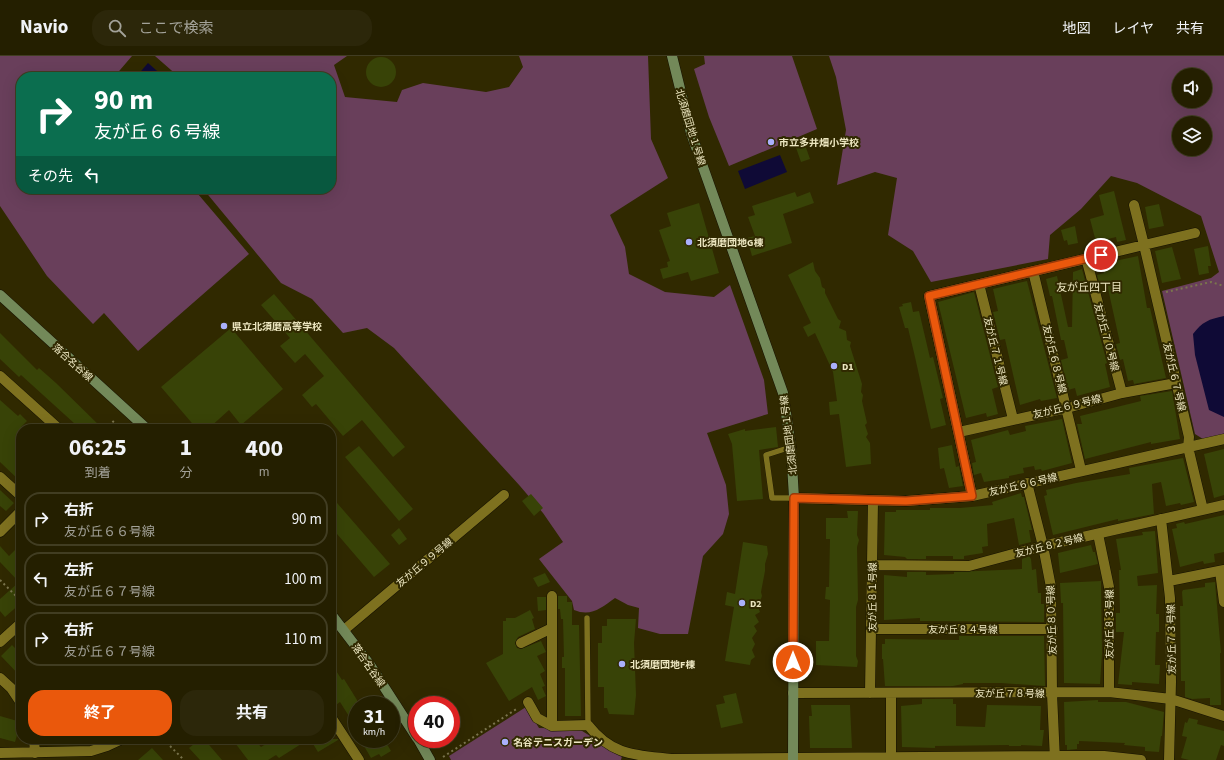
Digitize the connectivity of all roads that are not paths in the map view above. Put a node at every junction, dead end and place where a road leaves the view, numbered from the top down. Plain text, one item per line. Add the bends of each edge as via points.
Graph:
1 (672, 56) edge
2 (1134, 205) dead end
3 (1195, 233) dead end
4 (1144, 245) junction
5 (1086, 258) junction
6 (1033, 271) junction
7 (979, 284) junction
8 (0, 295) edge
9 (0, 376) edge
10 (1176, 382) junction
11 (1122, 393) junction
12 (1067, 408) junction
13 (1013, 419) junction
14 (53, 424) edge
15 (142, 424) edge
16 (959, 432) junction
17 (1224, 439) edge
18 (791, 447) junction
19 (1188, 447) junction
20 (1081, 470) junction
21 (0, 477) edge
22 (1026, 483) junction
23 (16, 491) edge
24 (504, 495) dead end
25 (972, 496) junction
26 (794, 498) junction
27 (874, 500) junction
28 (1224, 505) edge
29 (1203, 510) junction
30 (16, 516) edge
31 (1161, 519) junction
32 (0, 532) edge
33 (1098, 534) junction
34 (1043, 546) junction
35 (872, 565) junction
36 (1222, 571) edge
37 (1169, 581) junction
38 (552, 596) dead end
39 (1224, 602) edge
40 (587, 618) dead end
41 (336, 620) edge
42 (16, 628) edge
43 (552, 628) junction
44 (873, 629) junction
45 (1052, 629) junction
46 (344, 630) junction
47 (0, 642) edge
48 (521, 643) dead end
49 (0, 678) edge
50 (1109, 692) junction
51 (793, 693) junction
52 (870, 693) junction
53 (891, 693) junction
54 (1052, 694) junction
55 (16, 696) edge
56 (1171, 699) junction
57 (528, 702) road end
58 (1224, 716) edge
59 (408, 724) edge
60 (336, 725) edge
61 (588, 725) junction
62 (552, 726) junction
63 (34, 744) edge
64 (111, 744) edge
65 (423, 748) edge
66 (35, 753) junction
67 (0, 754) edge
68 (793, 758) edge
69 (891, 758) edge
70 (1055, 758) edge
71 (693, 759) edge
72 (832, 759) edge
73 (359, 760) edge
74 (430, 760) edge
75 (752, 760) edge
76 (1141, 760) edge
77 (1169, 760) edge

1 - 18 street, 北須磨団地１号線 via 691,133 783,394
2 - 4 street, 友が丘６７号線
3 - 4 street
4 - 5 street
4 - 10 street, 友が丘６７号線
5 - 6 street
5 - 11 street, 友が丘７０号線
6 - 7 street
6 - 12 street, 友が丘６８号線
7 - 13 street, 友が丘７１号線
7 - 16 street via 929,296
8 - 15 street, 落合名谷線
9 - 14 street
10 - 11 street, 友が丘６９号線
10 - 19 street, 友が丘６７号線 via 1189,437
11 - 12 street, 友が丘６９号線
12 - 13 street, 友が丘６９号線
12 - 20 street, 友が丘６８号線
13 - 16 street, 友が丘６９号線
16 - 25 street
17 - 19 street, 友が丘６６号線
18 - 26 street, 北須磨団地１号線
18 - 26 lane via 766,455 772,498
19 - 20 street, 友が丘６６号線
19 - 29 street, 友が丘６７号線
20 - 22 street, 友が丘６６号線
21 - 23 street
22 - 25 street, 友が丘６６号線
22 - 34 street, 友が丘８０号線
24 - 46 street, 友が丘９９号線
25 - 27 street, 友が丘６６号線 via 906,501
26 - 27 street, 友が丘６６号線
26 - 51 street, 北須磨団地１号線
27 - 35 street, 友が丘８１号線
28 - 29 street, 友が丘８２号線
29 - 31 street, 友が丘８２号線
30 - 32 street
31 - 33 street, 友が丘８２号線
31 - 37 street, 友が丘７３号線
33 - 34 street, 友が丘８２号線
33 - 50 street, 友が丘８３号線 via 1109,587
34 - 35 street, 友が丘８２号線 via 968,566
34 - 45 street, 友が丘８０号線 via 1051,587
35 - 44 street, 友が丘８１号線
36 - 37 street
36 - 39 street
37 - 56 street, 友が丘７３号線
38 - 43 street
40 - 61 lane
41 - 46 street, 落合名谷線
42 - 47 street
43 - 48 street
43 - 62 street
44 - 45 street, 友が丘８４号線
44 - 52 street, 友が丘８１号線
45 - 54 street, 友が丘８０号線
46 - 59 street, 落合名谷線
49 - 55 street
50 - 54 street, 友が丘７８号線
50 - 56 street, 友が丘７８号線
51 - 52 street, 友が丘７８号線
51 - 68 street, 北須磨団地１号線
52 - 53 street, 友が丘７８号線
53 - 54 street, 友が丘７８号線
53 - 69 street
54 - 70 street, 友が丘８０号線
56 - 58 street, 友が丘７８号線
56 - 77 street, 友が丘７３号線
57 - 62 street via 537,718
60 - 73 street
61 - 62 street
61 - 71 street via 596,735 621,752 671,759
63 - 66 street
64 - 66 street via 91,751
65 - 74 street, 落合名谷線
66 - 67 street
68 - 72 street
68 - 75 street
69 - 70 street
69 - 72 street
70 - 76 street via 1104,756
71 - 75 street

